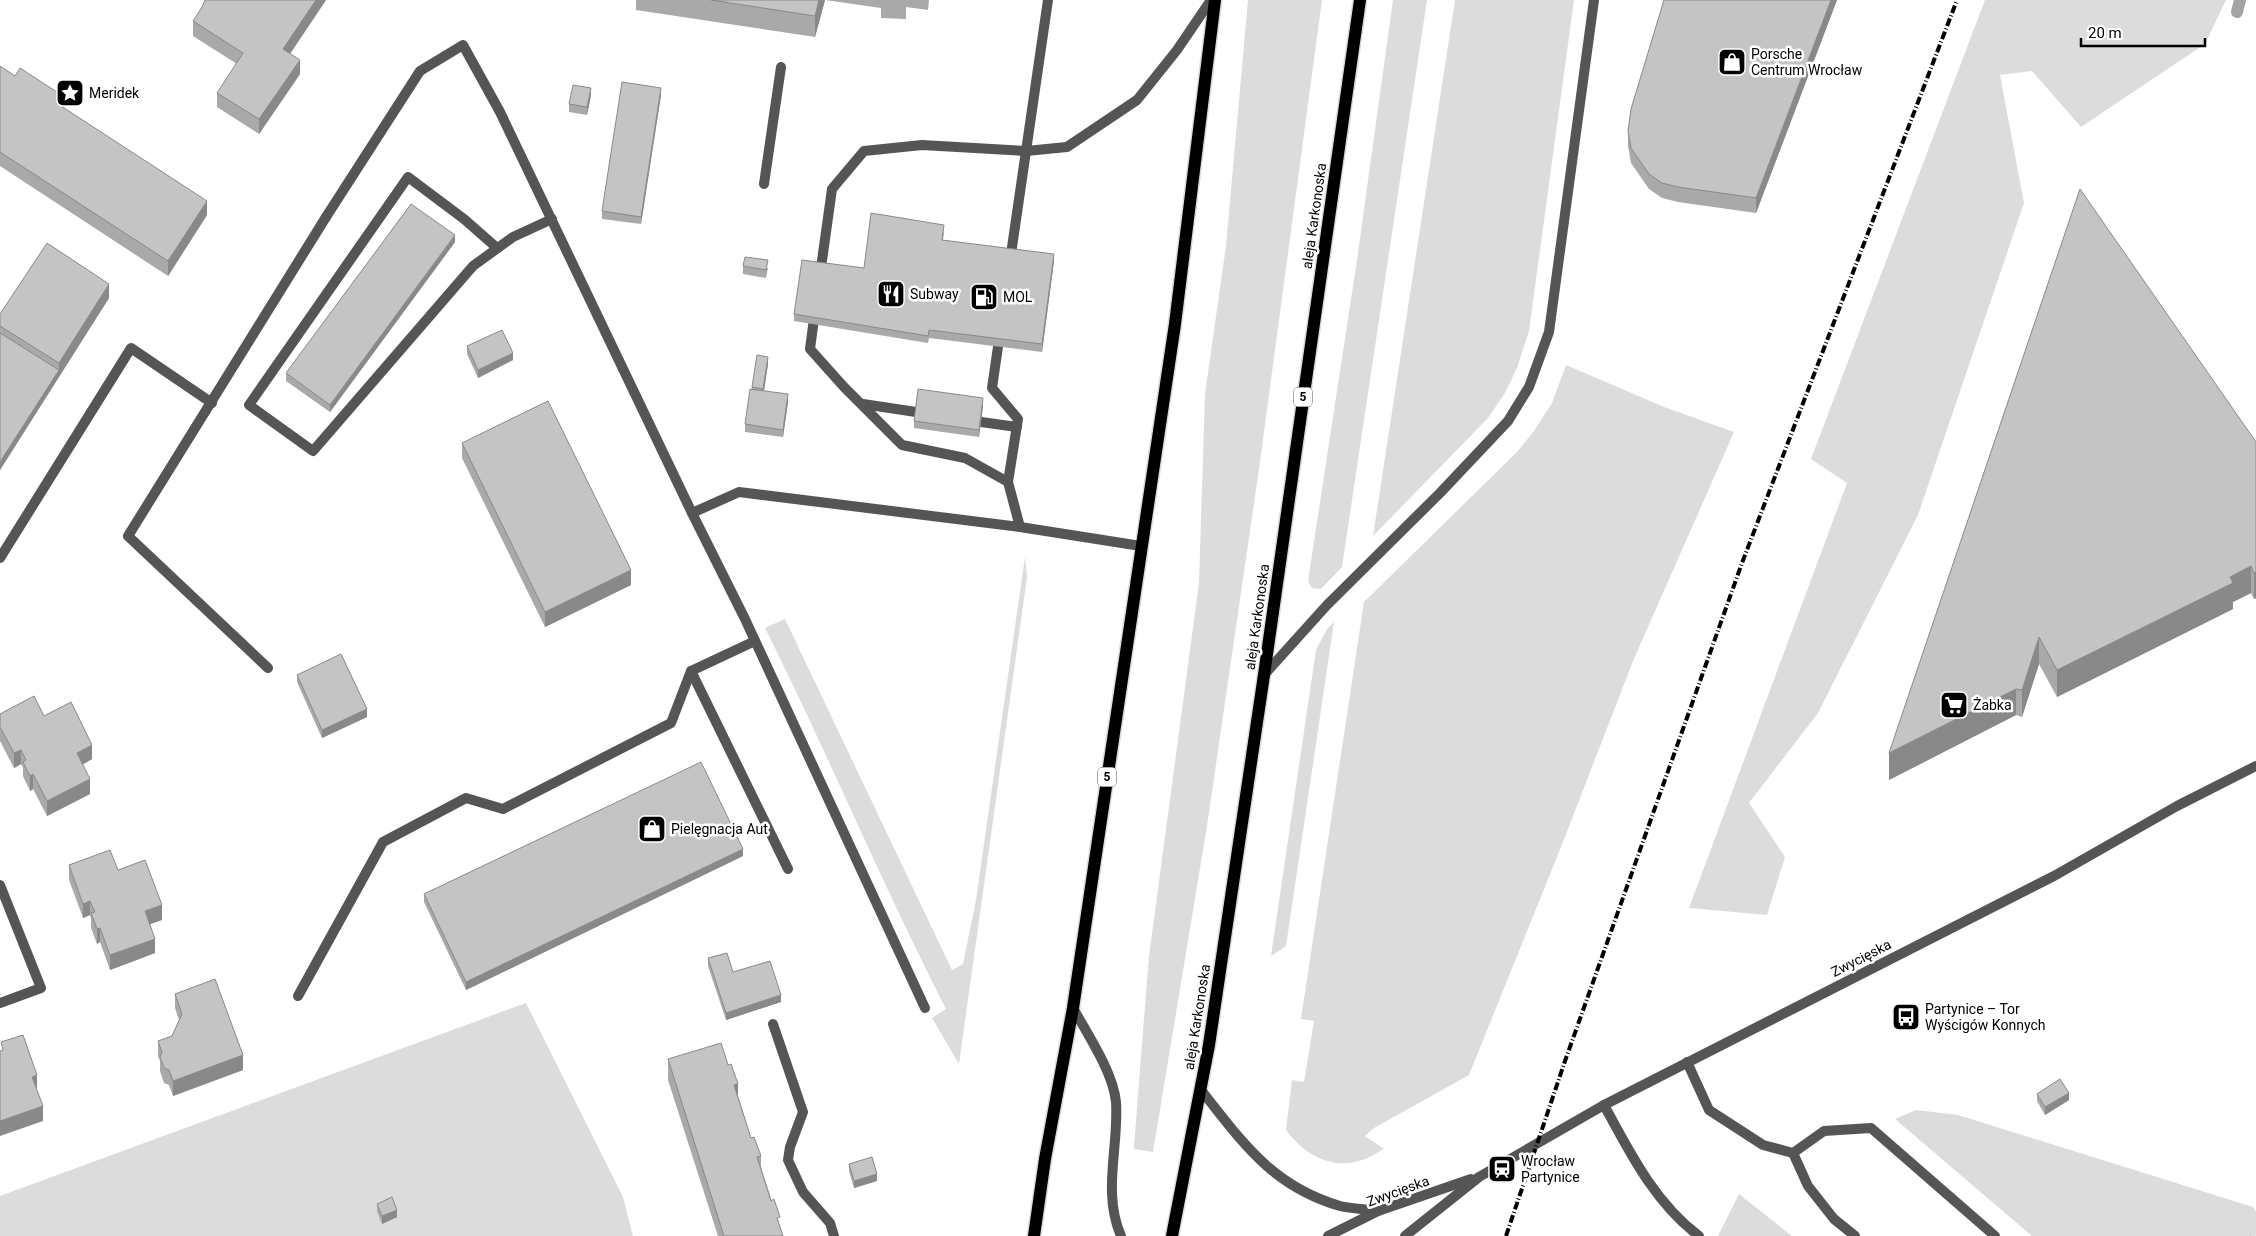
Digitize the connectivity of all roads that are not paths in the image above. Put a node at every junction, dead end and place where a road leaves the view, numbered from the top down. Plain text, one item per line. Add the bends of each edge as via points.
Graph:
1 (1048, 0) edge
2 (1211, 0) edge
3 (1215, 0) edge
4 (1360, 0) edge
5 (1594, 0) edge
6 (782, 67) dead end
7 (1026, 151) junction
8 (764, 184) dead end
9 (552, 219) junction
10 (497, 248) junction
11 (1008, 276) edge
12 (819, 283) edge
13 (816, 302) edge
14 (1001, 322) edge
15 (212, 403) junction
16 (863, 404) junction
17 (916, 412) edge
18 (981, 422) edge
19 (1017, 427) junction
20 (1008, 482) junction
21 (692, 513) junction
22 (1020, 527) junction
23 (1141, 546) junction
24 (0, 558) edge
25 (755, 642) junction
26 (268, 668) dead end
27 (691, 671) junction
28 (1264, 676) junction
29 (2256, 766) edge
30 (788, 869) dead end
31 (0, 885) edge
32 (298, 996) dead end
33 (0, 1003) edge
34 (925, 1008) dead end
35 (1073, 1008) junction
36 (773, 1024) dead end
37 (1688, 1062) junction
38 (1201, 1090) junction
39 (1604, 1105) junction
40 (1793, 1153) junction
41 (1479, 1177) junction
42 (1378, 1211) junction
43 (834, 1236) edge
44 (1034, 1236) edge
45 (1122, 1236) edge
46 (1172, 1236) edge
47 (1328, 1236) edge
48 (1405, 1236) edge
49 (1699, 1236) edge
50 (1855, 1236) edge
51 (1996, 1236) edge

1 - 7 street
2 - 7 street via 1137,100 1068,147
3 - 23 main road, 5 via 1175,324
4 - 28 main road, aleja Karkonoska / 5
5 - 28 street via 1549,332 1529,387 1508,421 1327,606
6 - 8 street
7 - 11 street
7 - 12 street via 922,144 864,151 832,189
9 - 10 street
9 - 15 street via 463,45 420,71
9 - 21 street
10 - 10 street via 473,266 313,451 249,405 408,177
13 - 16 street via 810,349
14 - 19 street via 992,388 1018,419
15 - 24 street via 131,348
15 - 26 street via 128,536
16 - 17 street
16 - 20 street via 902,445 965,458
18 - 19 street
19 - 20 street
20 - 22 street
21 - 22 street via 739,492
21 - 25 street
22 - 23 street
23 - 35 main road, 5
25 - 27 street
25 - 34 street
27 - 30 street
27 - 32 street via 671,723 504,809 466,798 383,842
28 - 38 main road, aleja Karkonoska / 5
29 - 37 street, Zwycięska via 2177,806 2054,876
31 - 33 street via 41,988
35 - 44 main road, 5
35 - 45 street via 1107,1072 1116,1101 1112,1205
36 - 43 street via 804,1112 788,1160 803,1192 830,1223
37 - 39 street, Zwycięska
37 - 40 street via 1709,1110 1763,1145
38 - 42 street via 1251,1152 1290,1185 1342,1206
38 - 46 main road, aleja Karkonoska / 5
39 - 41 street, Zwycięska
39 - 49 street via 1632,1157 1662,1201
40 - 50 street via 1808,1186 1834,1218
40 - 51 street via 1824,1131 1871,1128
41 - 42 street, Zwycięska
41 - 48 street, Zwycięska
42 - 47 street, Zwycięska

